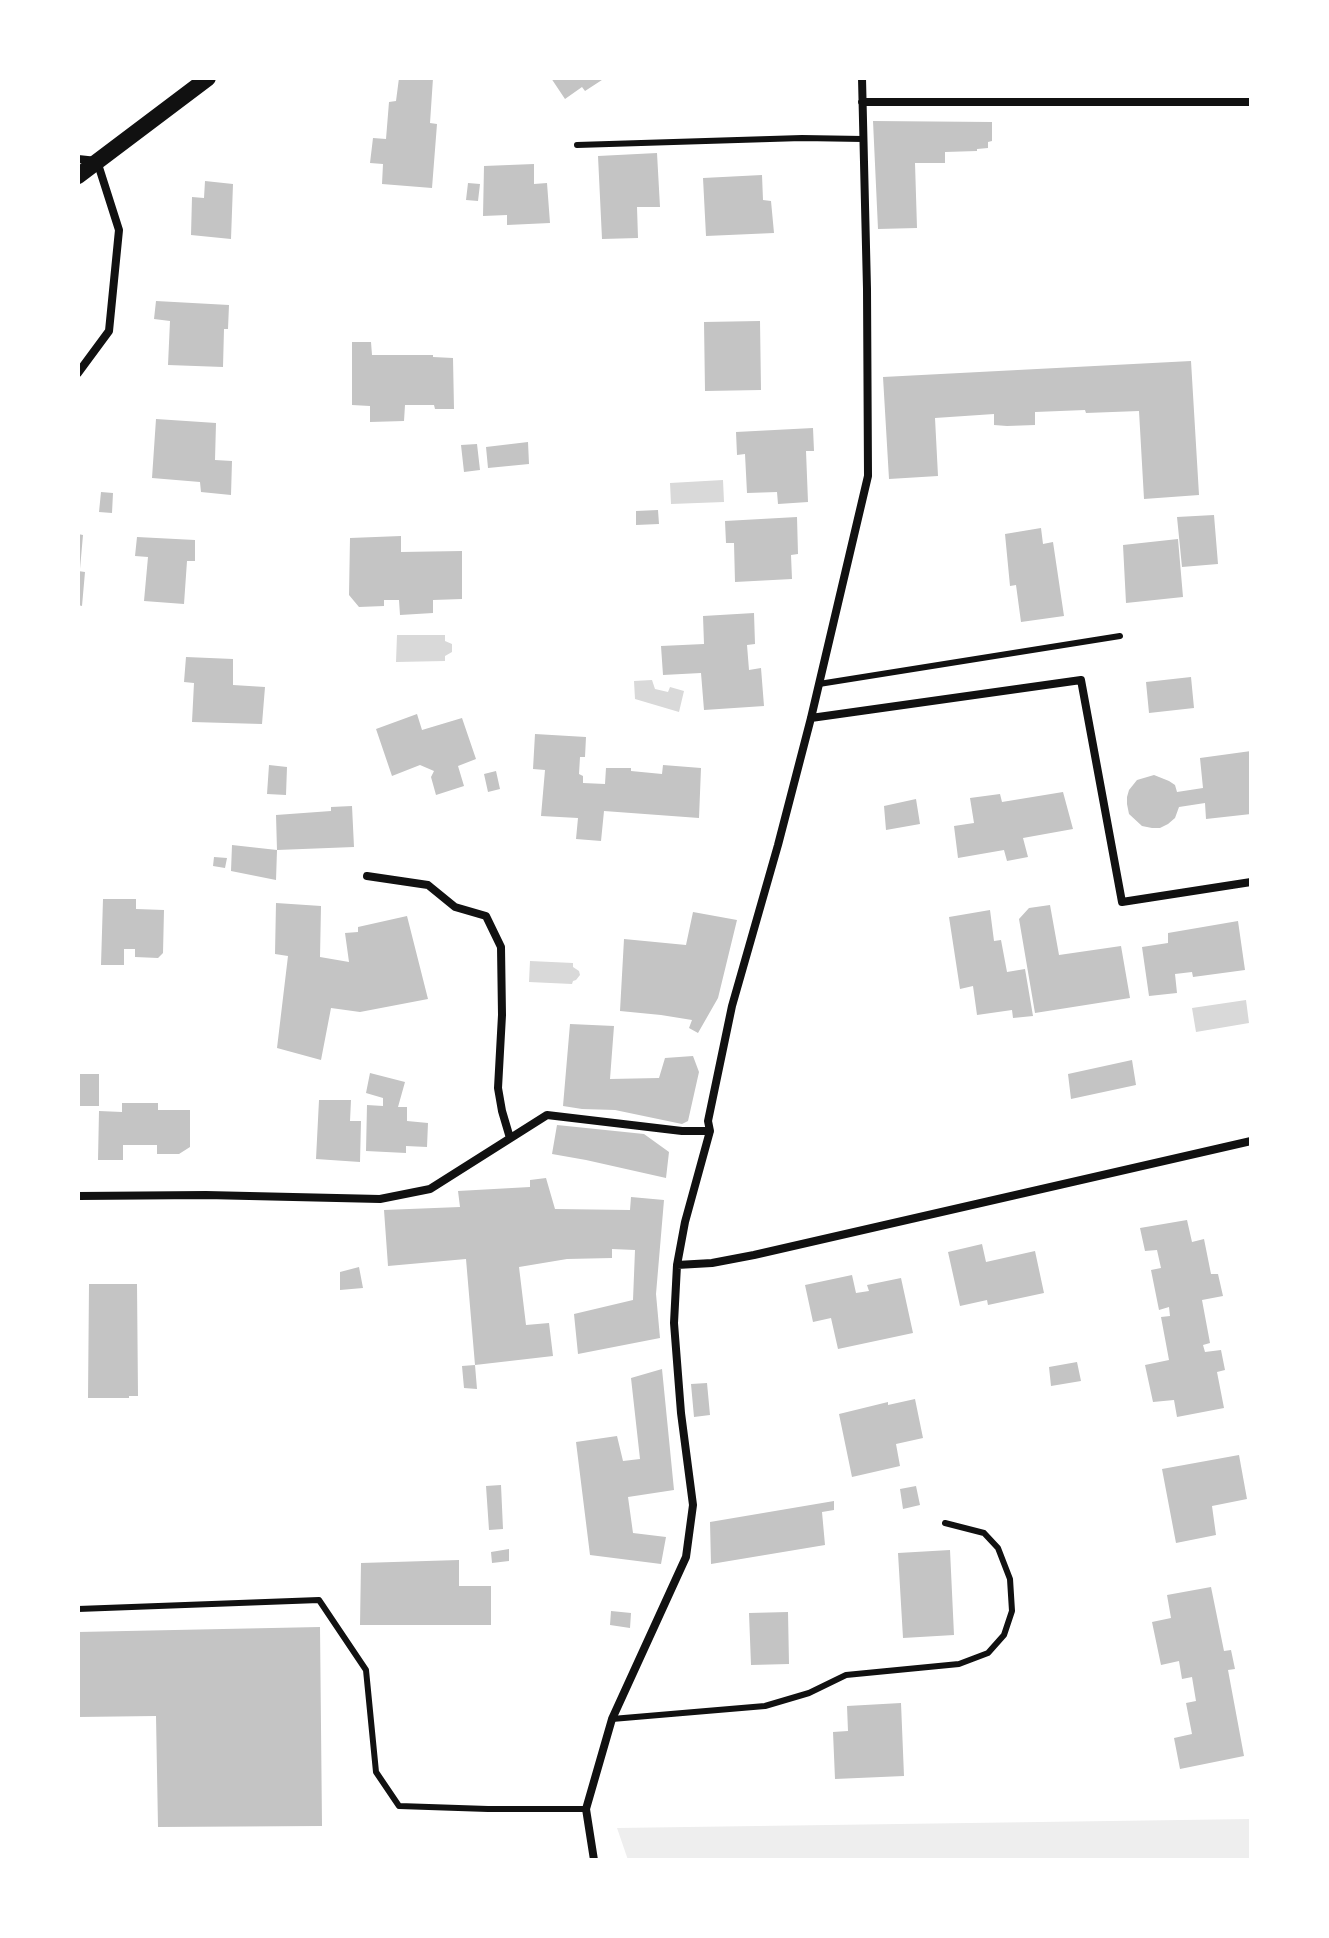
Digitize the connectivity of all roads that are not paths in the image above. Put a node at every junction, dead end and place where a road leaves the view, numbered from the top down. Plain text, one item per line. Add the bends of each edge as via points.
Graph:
1 (208, 78) edge
2 (862, 78) edge
3 (862, 102) junction
4 (1251, 102) edge
5 (863, 139) junction
6 (577, 145) dead end
7 (78, 159) edge
8 (97, 161) junction
9 (78, 176) edge
10 (78, 373) edge
11 (1120, 636) dead end
12 (819, 684) junction
13 (811, 718) junction
14 (367, 876) dead end
15 (1251, 882) edge
16 (710, 1131) junction
17 (510, 1138) junction
18 (1251, 1141) edge
19 (78, 1196) edge
20 (677, 1265) junction
21 (945, 1523) dead end
22 (78, 1609) edge
23 (612, 1719) junction
24 (586, 1809) junction
25 (594, 1860) edge

1 - 8 main road
2 - 3 street
3 - 4 street
3 - 5 street
5 - 6 lane
5 - 12 street via 868,476
7 - 8 street
8 - 9 main road
8 - 10 street via 119,230 109,331
11 - 12 lane
12 - 13 street
13 - 15 street via 1081,680 1122,902
13 - 16 street via 732,1006
14 - 17 street via 428,885 455,907 486,916 501,947 498,1088
16 - 17 street via 547,1115
16 - 20 street
17 - 19 street via 430,1189 380,1199
18 - 20 street via 754,1255
20 - 23 street via 674,1323 693,1505 686,1557
21 - 23 lane via 984,1533 998,1548 1010,1579 1012,1611 1004,1635 988,1653 959,1664 846,1675 765,1706
22 - 24 lane via 319,1600 366,1670 376,1772 399,1806
23 - 24 street
24 - 25 street

